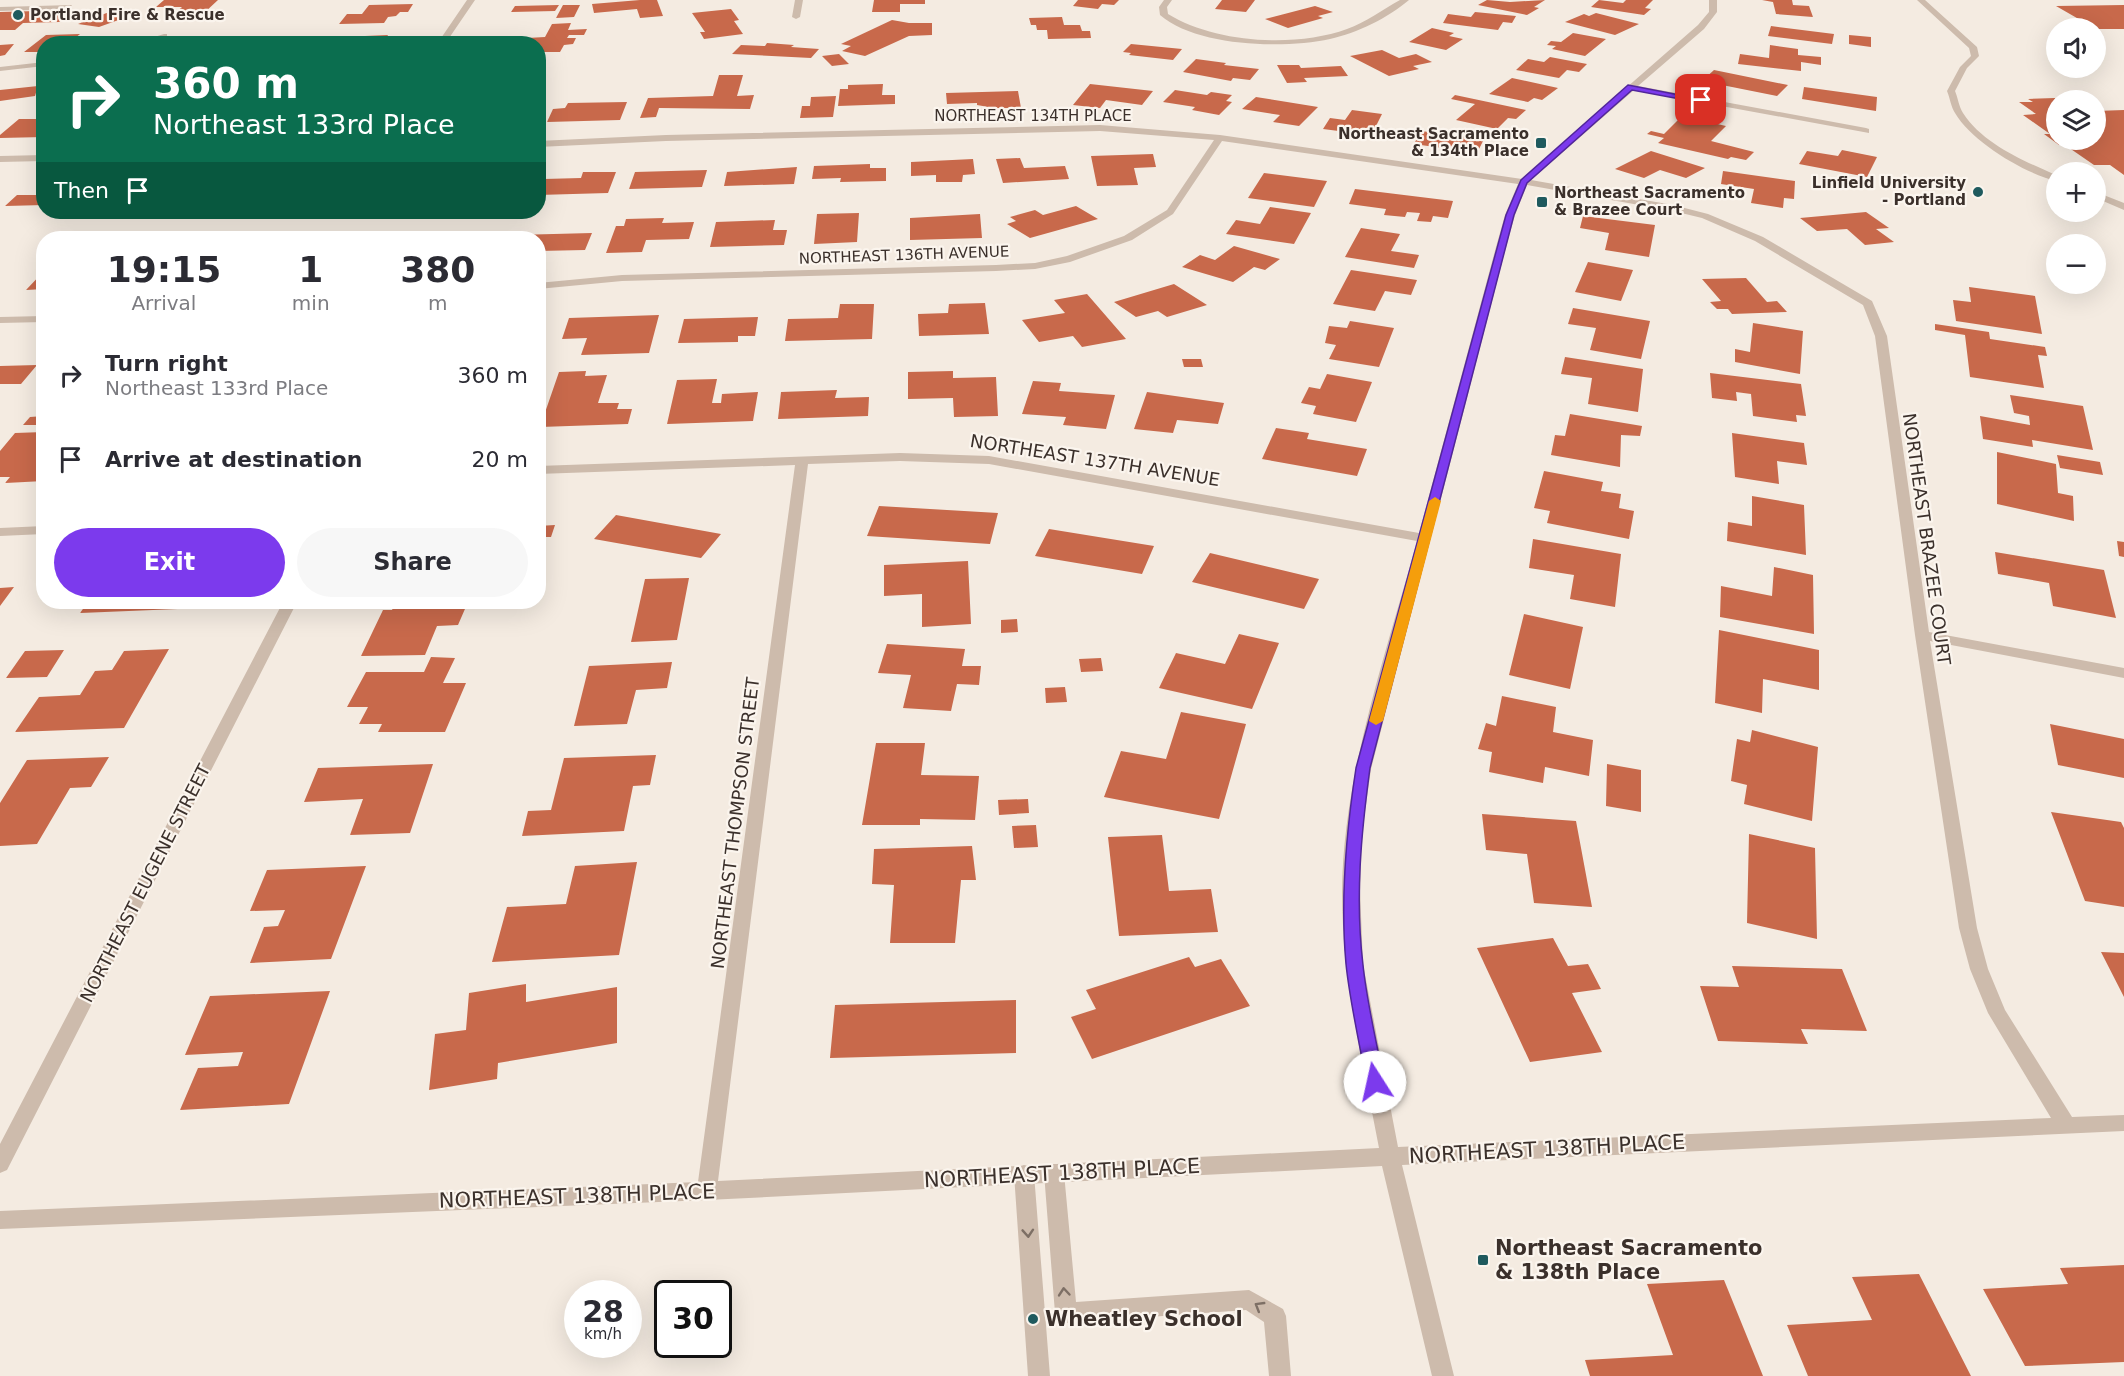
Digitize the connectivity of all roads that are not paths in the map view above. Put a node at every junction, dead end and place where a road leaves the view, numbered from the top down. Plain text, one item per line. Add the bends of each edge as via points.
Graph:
1 (471, 0) edge
2 (799, 0) edge
3 (1168, 0) edge
4 (1405, 0) edge
5 (1713, 0) edge
6 (1921, 0) edge
7 (69, 7) dead end
8 (0, 9) edge
9 (796, 17) dead end
10 (446, 36) edge
11 (36, 65) edge
12 (0, 69) edge
13 (1630, 87) junction
14 (1866, 131) dead end
15 (1221, 138) junction
16 (546, 144) edge
17 (36, 158) edge
18 (0, 159) edge
19 (2046, 173) edge
20 (1524, 182) junction
21 (2106, 199) edge
22 (2124, 207) edge
23 (546, 285) edge
24 (36, 319) edge
25 (0, 320) edge
26 (802, 460) junction
27 (546, 470) edge
28 (36, 530) edge
29 (0, 532) edge
30 (1425, 538) junction
31 (286, 609) edge
32 (1922, 635) junction
33 (2124, 673) edge
34 (2124, 1123) edge
35 (2066, 1125) junction
36 (1390, 1156) junction
37 (0, 1164) edge
38 (1054, 1173) junction
39 (1024, 1174) junction
40 (707, 1191) junction
41 (0, 1220) edge
42 (1039, 1376) edge
43 (1280, 1376) edge
44 (1443, 1376) edge

1 - 10 street
2 - 9 street
3 - 4 street via 1163,7 1164,15 1171,21 1191,29 1268,42 1330,37 1349,31
5 - 13 street via 1713,12 1701,27
6 - 19 street via 1973,47 1975,56 1964,67 1952,91 1958,112 1972,129 2000,150
7 - 8 street
11 - 12 street
13 - 14 street
13 - 20 street
15 - 16 street, NORTHEAST 134TH PLACE via 1100,128
15 - 20 street, NORTHEAST 134TH PLACE
15 - 23 street, NORTHEAST 136TH AVENUE via 1170,212 1128,238 1070,259 1035,266 622,278
17 - 18 street
20 - 30 street via 1501,247
20 - 32 street, NORTHEAST BRAZEE COURT via 1705,216 1759,239 1868,303 1881,336
21 - 22 street
24 - 25 street
26 - 27 street, NORTHEAST 137TH AVENUE
26 - 30 street, NORTHEAST 137TH AVENUE via 900,457 989,460
26 - 40 street, NORTHEAST THOMPSON STREET
28 - 29 street
30 - 36 street via 1363,768 1354,833 1354,964
31 - 37 street, NORTHEAST EUGENE STREET
32 - 33 street
32 - 35 street, NORTHEAST BRAZEE COURT via 1968,928 1979,969 1997,1013
34 - 35 street, NORTHEAST 138TH PLACE
35 - 36 street, NORTHEAST 138TH PLACE
36 - 38 street, NORTHEAST 138TH PLACE
36 - 44 street
38 - 39 street, NORTHEAST 138TH PLACE
43 -> 38 street via 1275,1316 1249,1300 1066,1313
39 - 40 street, NORTHEAST 138TH PLACE
39 -> 42 street
40 - 41 street, NORTHEAST 138TH PLACE

